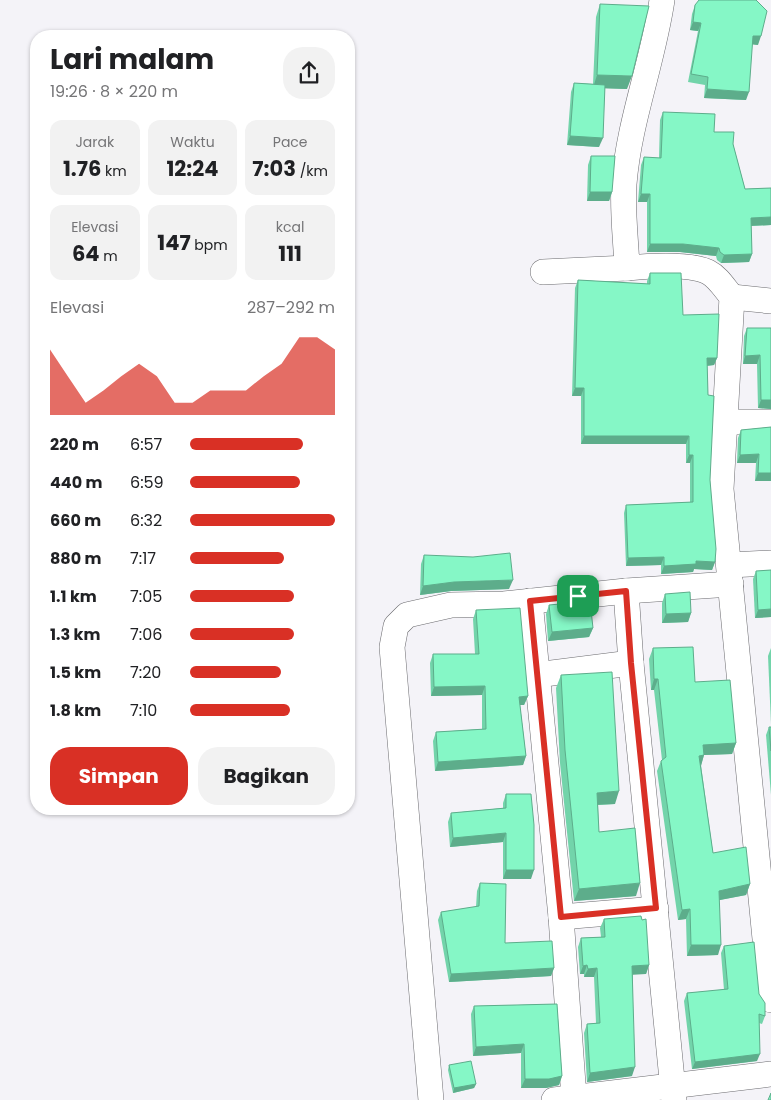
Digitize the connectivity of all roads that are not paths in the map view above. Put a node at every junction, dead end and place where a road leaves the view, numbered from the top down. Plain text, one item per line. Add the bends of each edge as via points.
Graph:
1 (662, 0) edge
2 (627, 268) junction
3 (543, 272) dead end
4 (732, 297) junction
5 (771, 300) edge
6 (726, 422) junction
7 (771, 422) edge
8 (771, 562) edge
9 (731, 574) junction
10 (626, 591) junction
11 (530, 601) junction
12 (631, 663) junction
13 (536, 675) junction
14 (656, 908) junction
15 (561, 917) junction
16 (769, 963) edge
17 (771, 1000) edge
18 (771, 1074) edge
19 (673, 1093) edge
20 (564, 1099) edge
21 (431, 1100) edge

1 - 2 street via 658,29 631,134 624,184
2 - 3 street
2 - 4 street via 683,268 708,272
4 - 5 street
4 - 6 street
6 - 7 street
6 - 9 street via 721,489
8 - 9 street
9 - 10 street
9 - 16 street
10 - 11 street
10 - 12 street
11 - 13 street
11 - 21 street via 451,604 407,614 396,626 392,647
12 - 13 street
12 - 14 street
13 - 15 street
14 - 15 street
14 - 19 street
15 - 20 street
16 - 17 street
18 - 19 street
19 - 20 street

